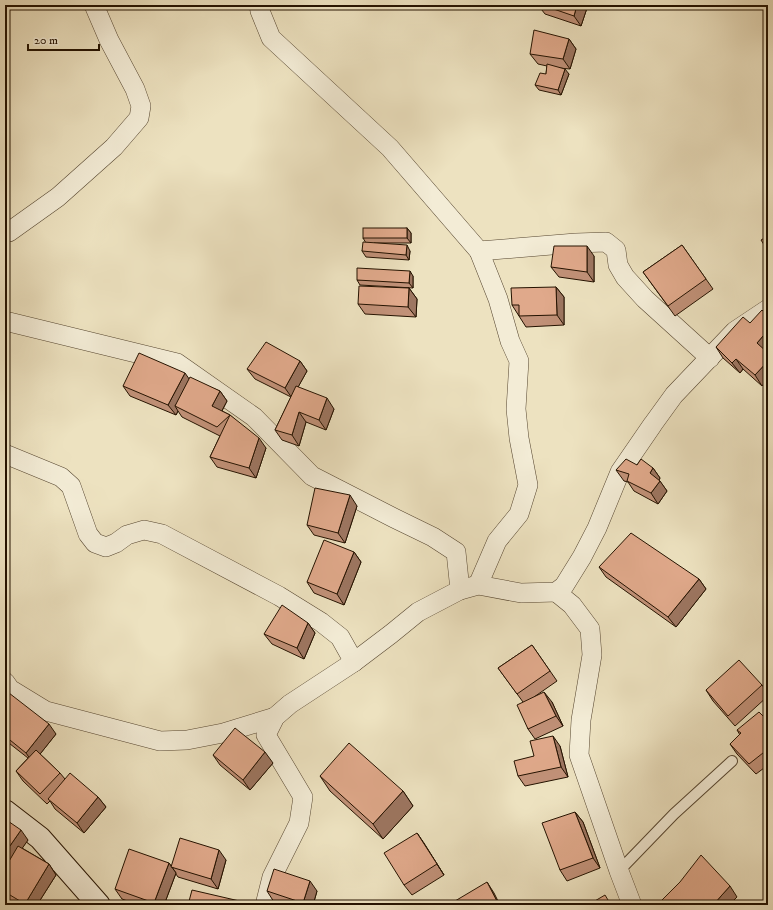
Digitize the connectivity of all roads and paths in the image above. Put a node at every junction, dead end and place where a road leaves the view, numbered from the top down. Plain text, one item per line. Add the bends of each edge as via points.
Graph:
1 (94, 5) edge
2 (259, 5) edge
3 (9, 232) dead end
4 (479, 251) junction
5 (768, 309) edge
6 (5, 321) edge
7 (710, 358) junction
8 (5, 454) edge
9 (469, 588) junction
10 (556, 592) junction
11 (354, 662) junction
12 (5, 682) edge
13 (275, 717) junction
14 (732, 761) dead end
15 (5, 811) edge
16 (619, 872) junction
17 (99, 905) edge
18 (265, 905) edge
19 (632, 905) edge

1 - 3 street via 135,89 141,106 139,118 114,147 58,197
2 - 4 street via 271,38 390,148
4 - 7 street via 606,242 616,250 618,265 644,299
4 - 9 street via 519,361 516,409 528,485 518,514 497,541
5 - 7 street via 735,331
6 - 9 street via 177,363 254,417 312,476 433,537 456,552
7 - 10 street via 674,395 620,472 582,557 564,586
8 - 11 street via 61,478 71,486 88,534 95,543 106,547 127,535 144,530 162,534 279,596 321,622 340,637
9 - 10 street via 521,593
9 - 11 street via 418,612
10 - 16 street via 572,604 590,629 592,655 578,755
11 - 13 street via 290,704
12 - 13 street via 10,689 46,711 160,741 187,740 224,733
13 - 18 street via 266,735 303,797 299,823 272,876
14 - 16 lane via 674,814
15 - 17 street via 40,838
16 - 19 street

